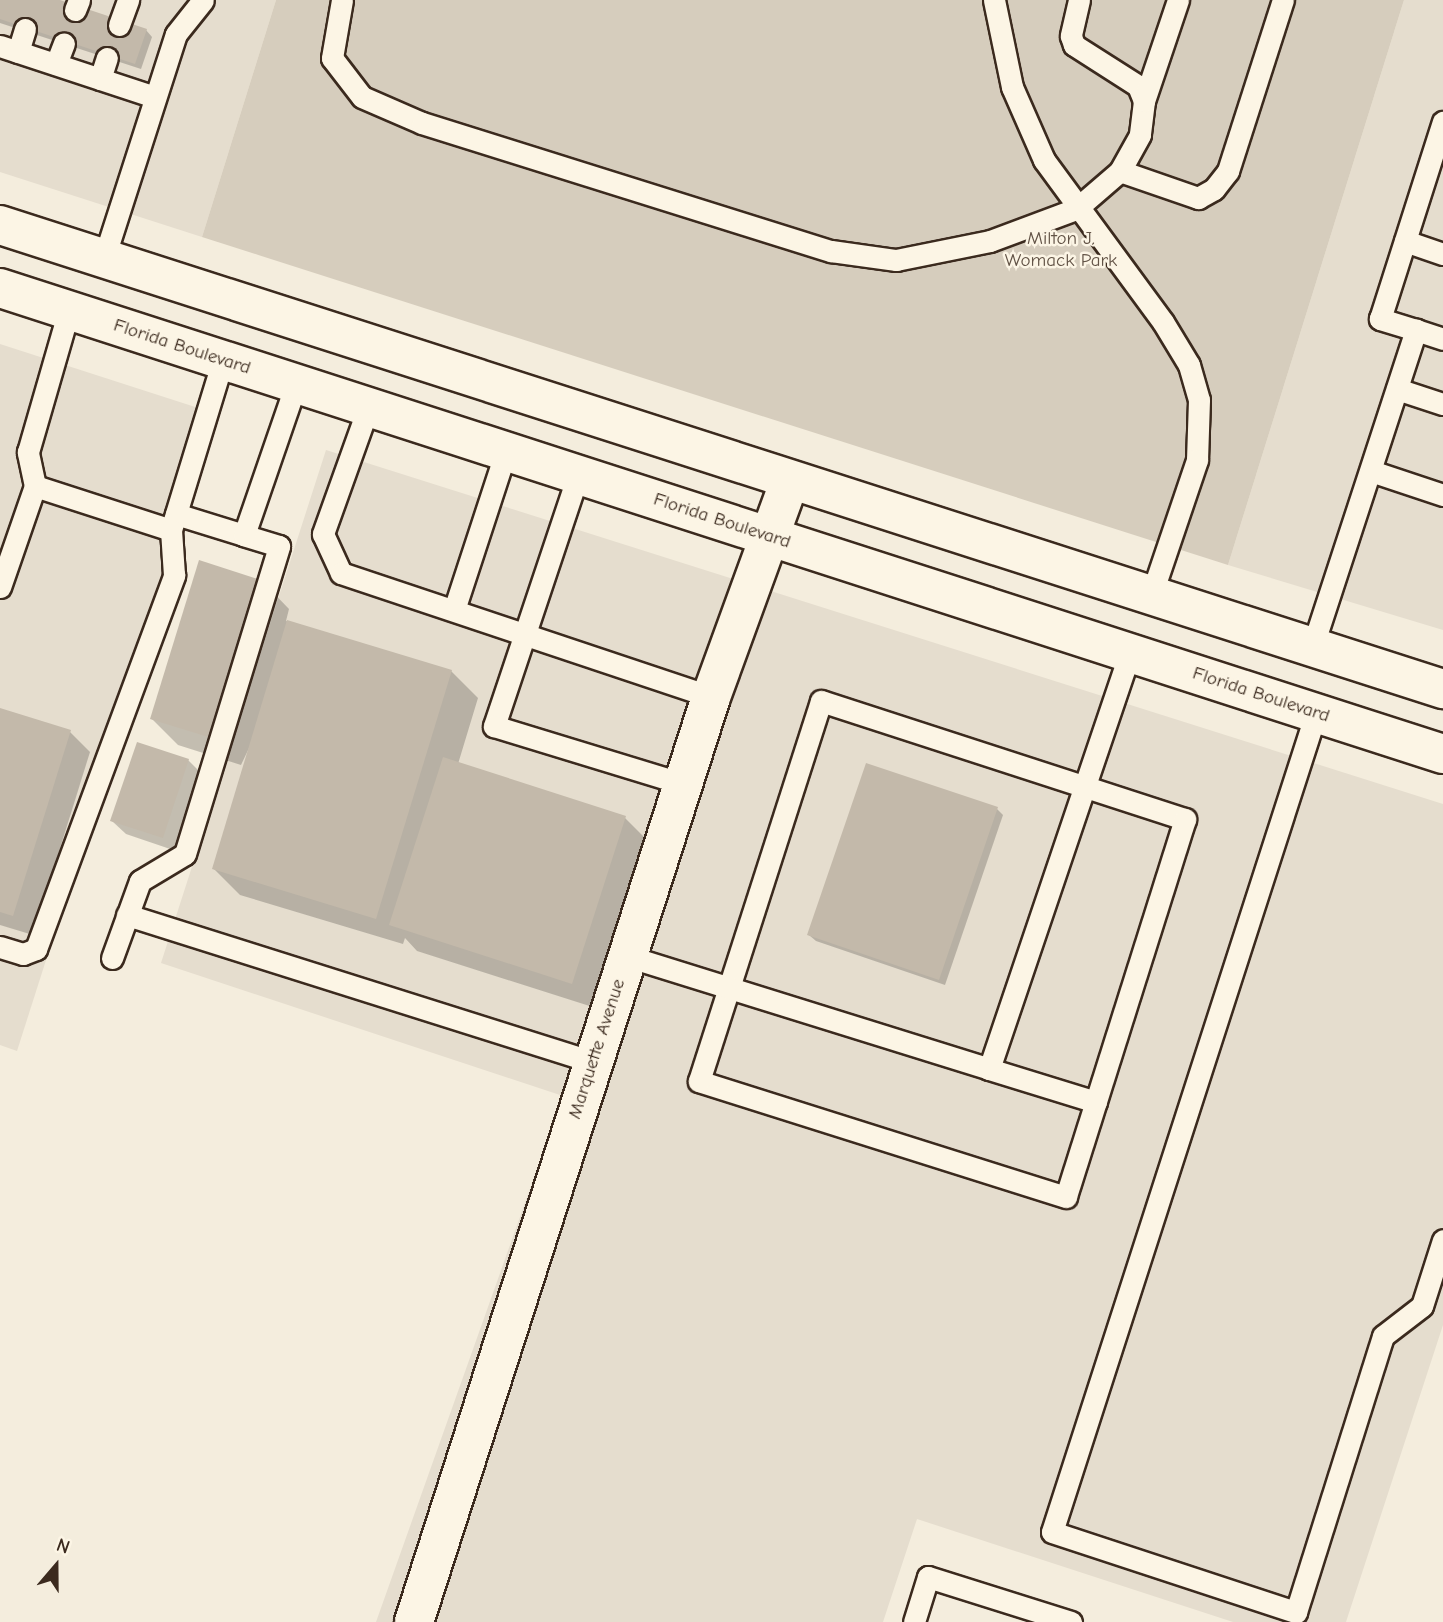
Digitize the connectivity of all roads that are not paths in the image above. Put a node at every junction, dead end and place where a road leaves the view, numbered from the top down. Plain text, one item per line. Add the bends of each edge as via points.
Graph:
1 (128, 0) edge
2 (342, 0) edge
3 (994, 0) edge
4 (1079, 0) edge
5 (1178, 0) edge
6 (1283, 0) edge
7 (194, 2) edge
8 (119, 25) dead end
9 (25, 29) dead end
10 (64, 43) dead end
11 (9, 49) edge
12 (107, 58) dead end
13 (56, 64) junction
14 (100, 79) junction
15 (155, 97) junction
16 (1144, 100) junction
17 (1443, 122) edge
18 (1120, 171) junction
19 (1076, 209) junction
20 (0, 225) edge
21 (1405, 241) junction
22 (1443, 254) edge
23 (104, 258) junction
24 (0, 288) edge
25 (69, 310) junction
26 (1416, 330) junction
27 (1443, 339) edge
28 (223, 360) junction
29 (296, 384) junction
30 (1397, 390) junction
31 (1443, 404) edge
32 (368, 408) junction
33 (506, 451) junction
34 (1371, 471) junction
35 (578, 475) junction
36 (790, 480) junction
37 (35, 486) junction
38 (1443, 495) edge
39 (174, 522) junction
40 (244, 535) junction
41 (769, 536) junction
42 (0, 587) edge
43 (1151, 596) junction
44 (454, 610) junction
45 (525, 634) junction
46 (1312, 648) junction
47 (1130, 653) junction
48 (1443, 689) edge
49 (711, 697) junction
50 (1316, 713) junction
51 (1443, 754) edge
52 (684, 784) junction
53 (1087, 784) junction
54 (127, 915) junction
55 (0, 947) edge
56 (627, 956) junction
57 (111, 958) dead end
58 (728, 988) junction
59 (593, 1062) junction
60 (989, 1069) junction
61 (1096, 1102) junction
62 (1443, 1240) edge
63 (414, 1622) edge
64 (914, 1622) edge
65 (1071, 1622) edge

1 - 8 lane
2 - 19 lane via 332,58 362,97 422,123 831,251 896,260 990,241
3 - 19 lane via 1012,87 1044,160
4 - 16 lane via 1071,36 1074,46 1138,86
5 - 16 lane
6 - 18 lane via 1228,171 1214,189 1198,198
7 - 15 lane via 176,34
9 - 11 lane
10 - 13 lane
11 - 13 lane
12 - 14 lane
13 - 14 lane
14 - 15 lane
15 - 23 lane
16 - 18 lane via 1140,135
17 - 21 lane
18 - 19 lane
19 - 43 lane via 1163,322 1189,365 1199,400 1197,460
20 - 23 main road
21 - 22 lane
21 - 26 lane via 1380,319
23 - 36 main road
24 - 25 main road, Florida Boulevard
25 - 28 main road, Florida Boulevard
25 - 37 lane via 28,452
26 - 27 lane
26 - 30 lane
28 - 29 main road, Florida Boulevard
28 - 39 lane
29 - 32 main road, Florida Boulevard
29 - 40 lane
30 - 31 lane
30 - 34 lane
32 - 33 main road, Florida Boulevard
32 - 44 lane via 323,534 341,573
33 - 35 main road, Florida Boulevard
33 - 44 lane
34 - 38 lane
34 - 46 lane
35 - 41 main road, Florida Boulevard
35 - 45 lane
36 - 41 main road, Marquette Avenue
36 - 43 main road
37 - 39 lane
37 - 42 lane
39 - 40 lane
39 - 55 lane via 174,575 36,949 23,954
40 - 54 lane via 279,546 185,854 140,881
41 - 47 main road, Florida Boulevard
41 - 49 main road, Marquette Avenue
43 - 46 main road
43 - 47 main road
44 - 45 lane
45 - 49 lane
45 - 52 lane via 494,726
46 - 48 main road
47 - 50 main road, Florida Boulevard
47 - 53 lane
49 - 52 main road, Marquette Avenue
50 - 51 main road, Florida Boulevard
50 - 62 lane via 1052,1532 1296,1612 1383,1336 1422,1306
52 - 56 main road, Marquette Avenue
53 - 58 lane via 821,701
53 - 60 lane
53 - 61 lane via 1185,819
54 - 57 lane
54 - 59 lane
56 - 58 lane
56 - 59 main road, Marquette Avenue
58 - 60 lane
58 - 61 lane via 699,1081 1066,1197
59 - 63 main road, Marquette Avenue
60 - 61 lane
64 - 65 lane via 928,1577

